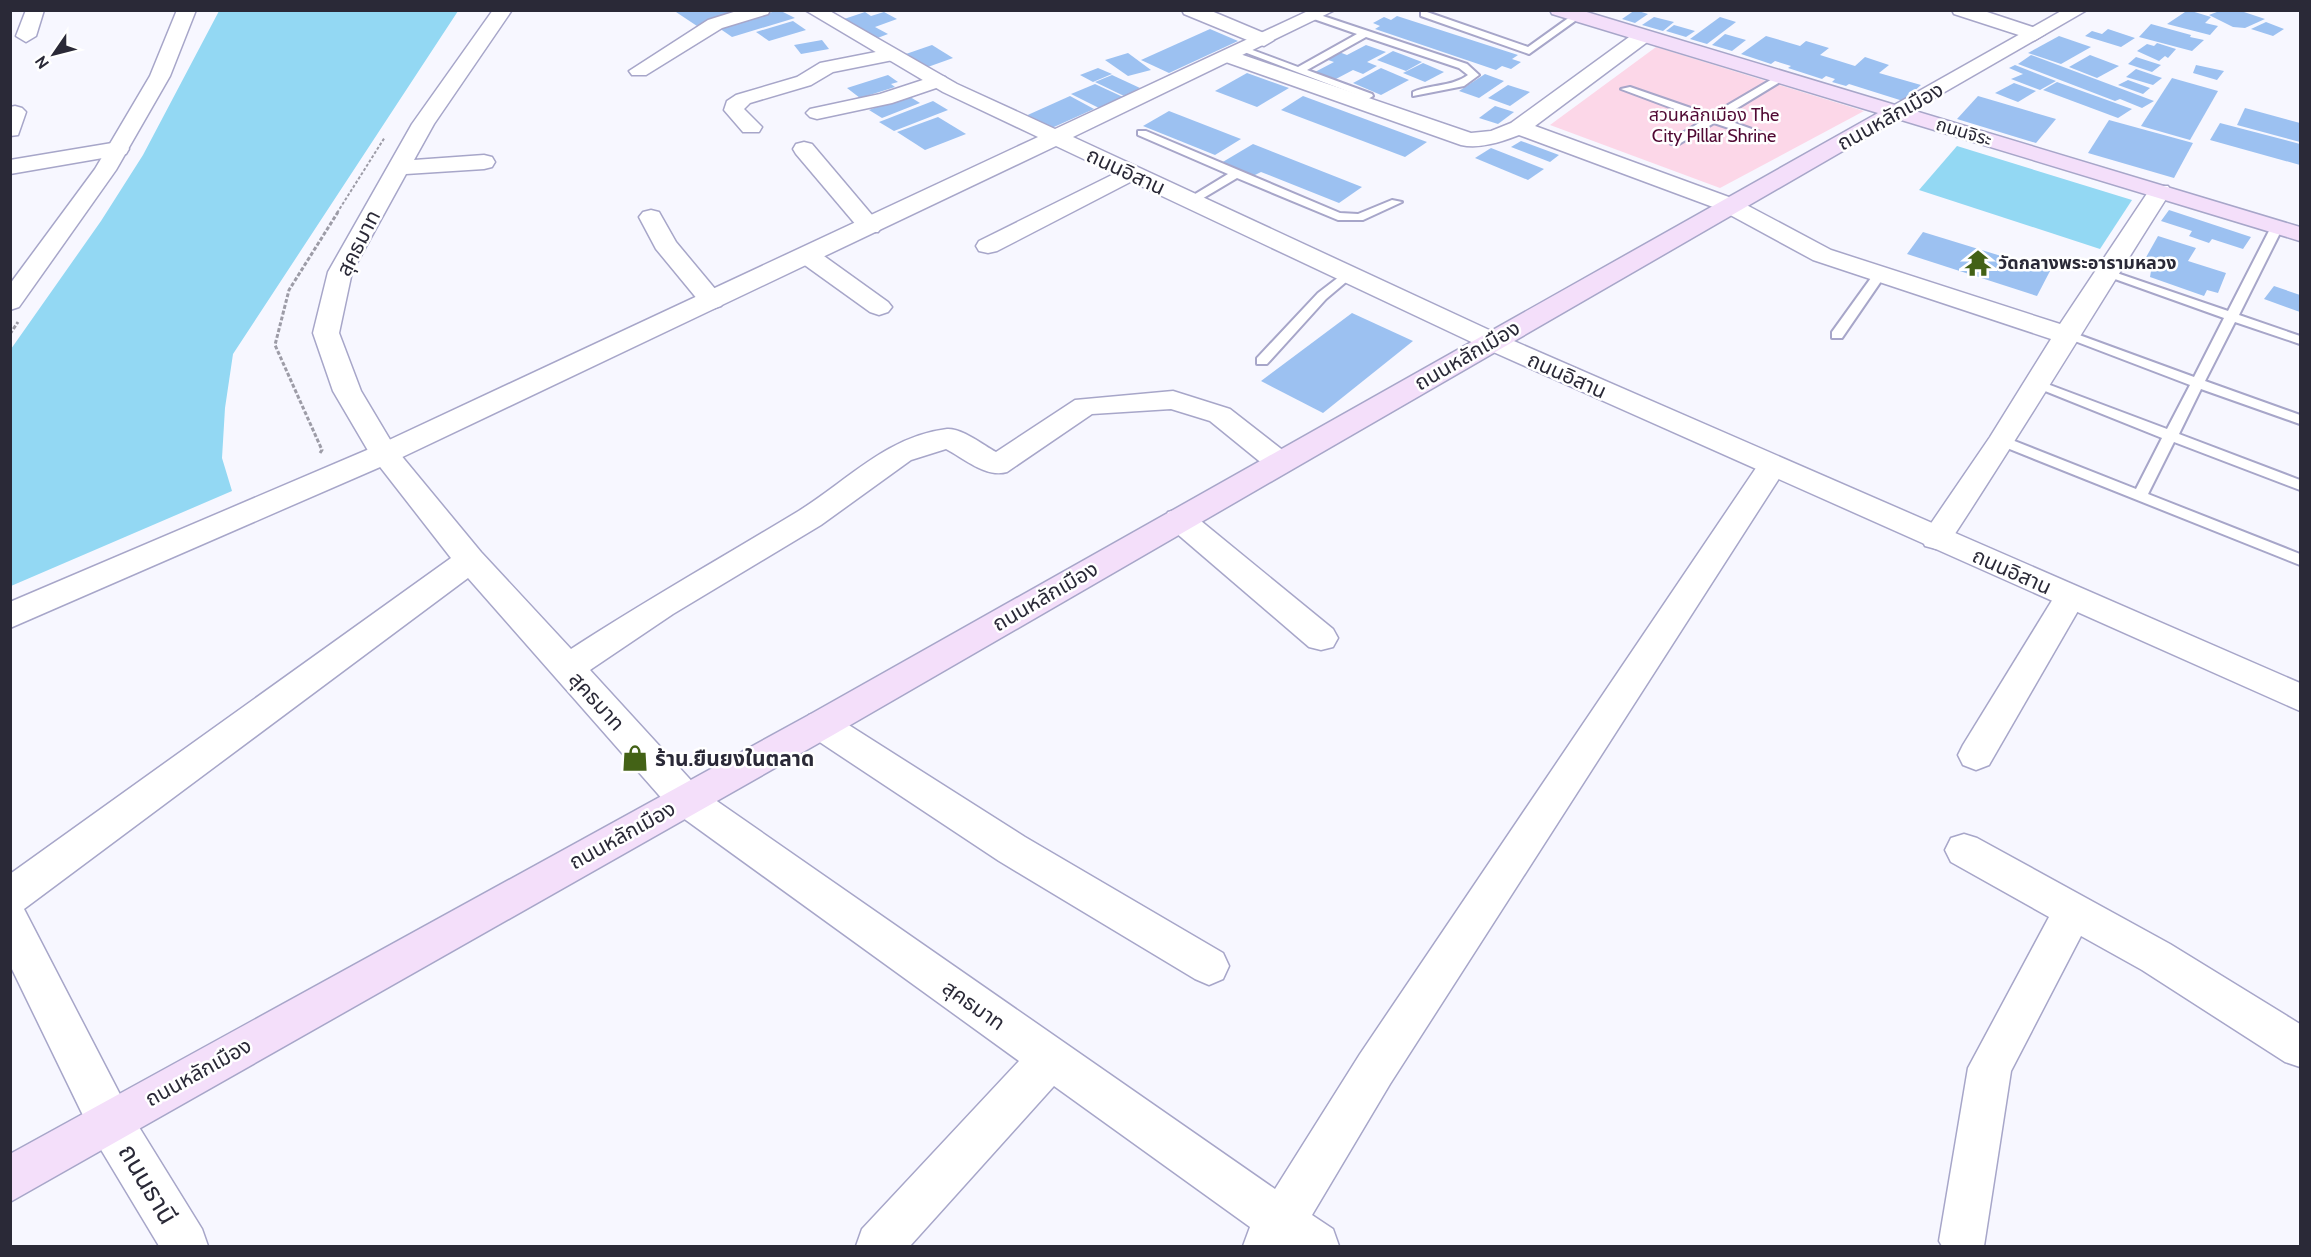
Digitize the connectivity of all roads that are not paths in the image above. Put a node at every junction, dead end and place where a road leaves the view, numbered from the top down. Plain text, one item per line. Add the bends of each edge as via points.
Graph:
1 (35, 10) edge
2 (187, 10) edge
3 (503, 10) edge
4 (761, 10) edge
5 (814, 10) edge
6 (1191, 10) edge
7 (1430, 10) edge
8 (1961, 10) edge
9 (2078, 10) edge
10 (1320, 13) edge
11 (1568, 13) edge
12 (1365, 33) junction
13 (2035, 34) junction
14 (26, 36) dead end
15 (1644, 36) junction
16 (1246, 49) junction
17 (891, 54) junction
18 (1299, 70) junction
19 (639, 71) dead end
20 (1781, 77) junction
21 (938, 81) junction
22 (1626, 89) dead end
23 (1417, 94) dead end
24 (1368, 96) dead end
25 (1896, 112) junction
26 (817, 113) dead end
27 (1713, 119) junction
28 (751, 127) dead end
29 (1520, 128) junction
30 (1142, 133) dead end
31 (1058, 139) junction
32 (1770, 139) dead end
33 (1675, 142) dead end
34 (118, 148) junction
35 (804, 149) dead end
36 (484, 162) dead end
37 (10, 167) edge
38 (398, 168) junction
39 (1130, 173) junction
40 (1237, 173) junction
41 (2160, 191) junction
42 (1191, 201) junction
43 (1396, 202) dead end
44 (1729, 206) junction
45 (651, 217) dead end
46 (2277, 227) junction
47 (870, 228) junction
48 (2301, 234) edge
49 (988, 246) dead end
50 (808, 256) junction
51 (1348, 274) junction
52 (1880, 274) junction
53 (2106, 274) junction
54 (712, 301) junction
55 (10, 302) edge
56 (879, 307) dead end
57 (2231, 317) junction
58 (1837, 335) dead end
59 (2066, 335) junction
60 (2301, 340) edge
61 (1491, 341) junction
62 (1262, 362) dead end
63 (2198, 382) junction
64 (2037, 385) junction
65 (2301, 420) edge
66 (2170, 436) junction
67 (2002, 441) junction
68 (384, 454) junction
69 (1279, 462) junction
70 (1772, 466) junction
71 (2301, 484) edge
72 (2139, 497) junction
73 (1179, 519) junction
74 (1936, 538) junction
75 (470, 560) junction
76 (2301, 560) edge
77 (2070, 597) junction
78 (10, 616) edge
79 (1321, 638) dead end
80 (568, 668) junction
81 (2301, 698) edge
82 (820, 724) junction
83 (1976, 755) dead end
84 (685, 800) junction
85 (1964, 850) dead end
86 (10, 897) edge
87 (2074, 911) junction
88 (10, 922) edge
89 (1209, 966) dead end
90 (2301, 1047) edge
91 (1050, 1059) junction
92 (110, 1122) junction
93 (10, 1179) edge
94 (1288, 1239) edge
95 (1963, 1241) dead end
96 (185, 1246) edge
97 (879, 1246) edge

1 - 14 street
2 - 34 street via 160,76
3 - 38 street, สุคธมาท via 423,124
4 - 19 street via 715,24
5 - 17 street, ถนนอิสาน
6 - 16 street
7 - 11 lane via 1424,14 1529,51
8 - 13 street
9 - 13 street, ถนนหลักเมือง
10 - 12 lane
10 - 16 street
11 - 15 main road, ถนนจิระ
12 - 18 lane
12 - 23 lane via 1463,66 1474,75 1465,84 1434,87
13 - 25 street, ถนนหลักเมือง
15 - 20 main road, ถนนจิระ
15 - 29 street
16 - 18 lane
16 - 29 street via 1469,140
16 - 31 street
17 - 21 street, ถนนอิสาน
17 - 28 street via 827,67 804,81 743,99 734,105 734,110
18 - 24 lane
20 - 25 main road, ถนนจิระ
20 - 27 lane
21 - 26 street via 885,99
21 - 31 street, ถนนอิสาน
22 - 27 lane
25 - 41 main road, ถนนจิระ
25 - 44 main road, ถนนหลักเมือง
27 - 32 lane
27 - 33 lane
29 - 44 street
30 - 40 lane
31 - 39 street, ถนนอิสาน
31 - 47 street
34 - 37 street
34 - 55 street
35 - 47 street
36 - 38 street
38 - 68 street, สุคธมาท via 340,272 326,333 347,391
39 - 42 street, ถนนอิสาน
39 - 49 street
40 - 42 lane
40 - 43 lane via 1338,216 1359,218
41 - 46 main road, ถนนจิระ
41 - 53 street
42 - 51 street, ถนนอิสาน
44 - 52 street via 1812,250
44 - 61 main road, ถนนหลักเมือง
45 - 54 street via 665,244
46 - 48 main road, ถนนจิระ
46 - 57 lane
47 - 50 street
50 - 54 street
50 - 56 street
51 - 61 street, ถนนอิสาน
51 - 62 lane via 1322,296
52 - 58 lane
52 - 59 street
53 - 57 lane
53 - 59 street
54 - 68 street
57 - 60 lane
57 - 63 lane
59 - 63 lane
59 - 64 street
61 - 69 main road, ถนนหลักเมือง
61 - 70 street, ถนนอิสาน
63 - 65 lane
63 - 66 lane
64 - 66 lane
64 - 67 street
66 - 71 lane
66 - 72 lane
67 - 72 lane
67 - 74 street
68 - 75 street, สุคธมาท
68 - 78 street
69 - 73 main road, ถนนหลักเมือง
69 - 80 street via 1220,415 1173,400 1085,406 997,465 949,438 901,453 810,518 662,606
70 - 74 street, ถนนอิสาน
70 - 94 street via 1375,1069
72 - 76 lane
73 - 79 street
73 - 82 main road, ถนนหลักเมือง
74 - 77 street, ถนนอิสาน
75 - 80 street, สุคธมาท
75 - 86 street
77 - 81 street, ถนนอิสาน
77 - 83 street
80 - 84 street, สุคธมาท
82 - 84 main road, ถนนหลักเมือง
82 - 89 street via 1012,849
84 - 91 street, สุคธมาท
84 - 92 main road, ถนนหลักเมือง
85 - 87 street
87 - 90 street
87 - 95 street via 1990,1068
88 - 92 street, ถนนธานี
91 - 94 street, สุคธมาท
91 - 97 street
92 - 93 main road, ถนนหลักเมือง
92 - 96 street, ถนนธานี

